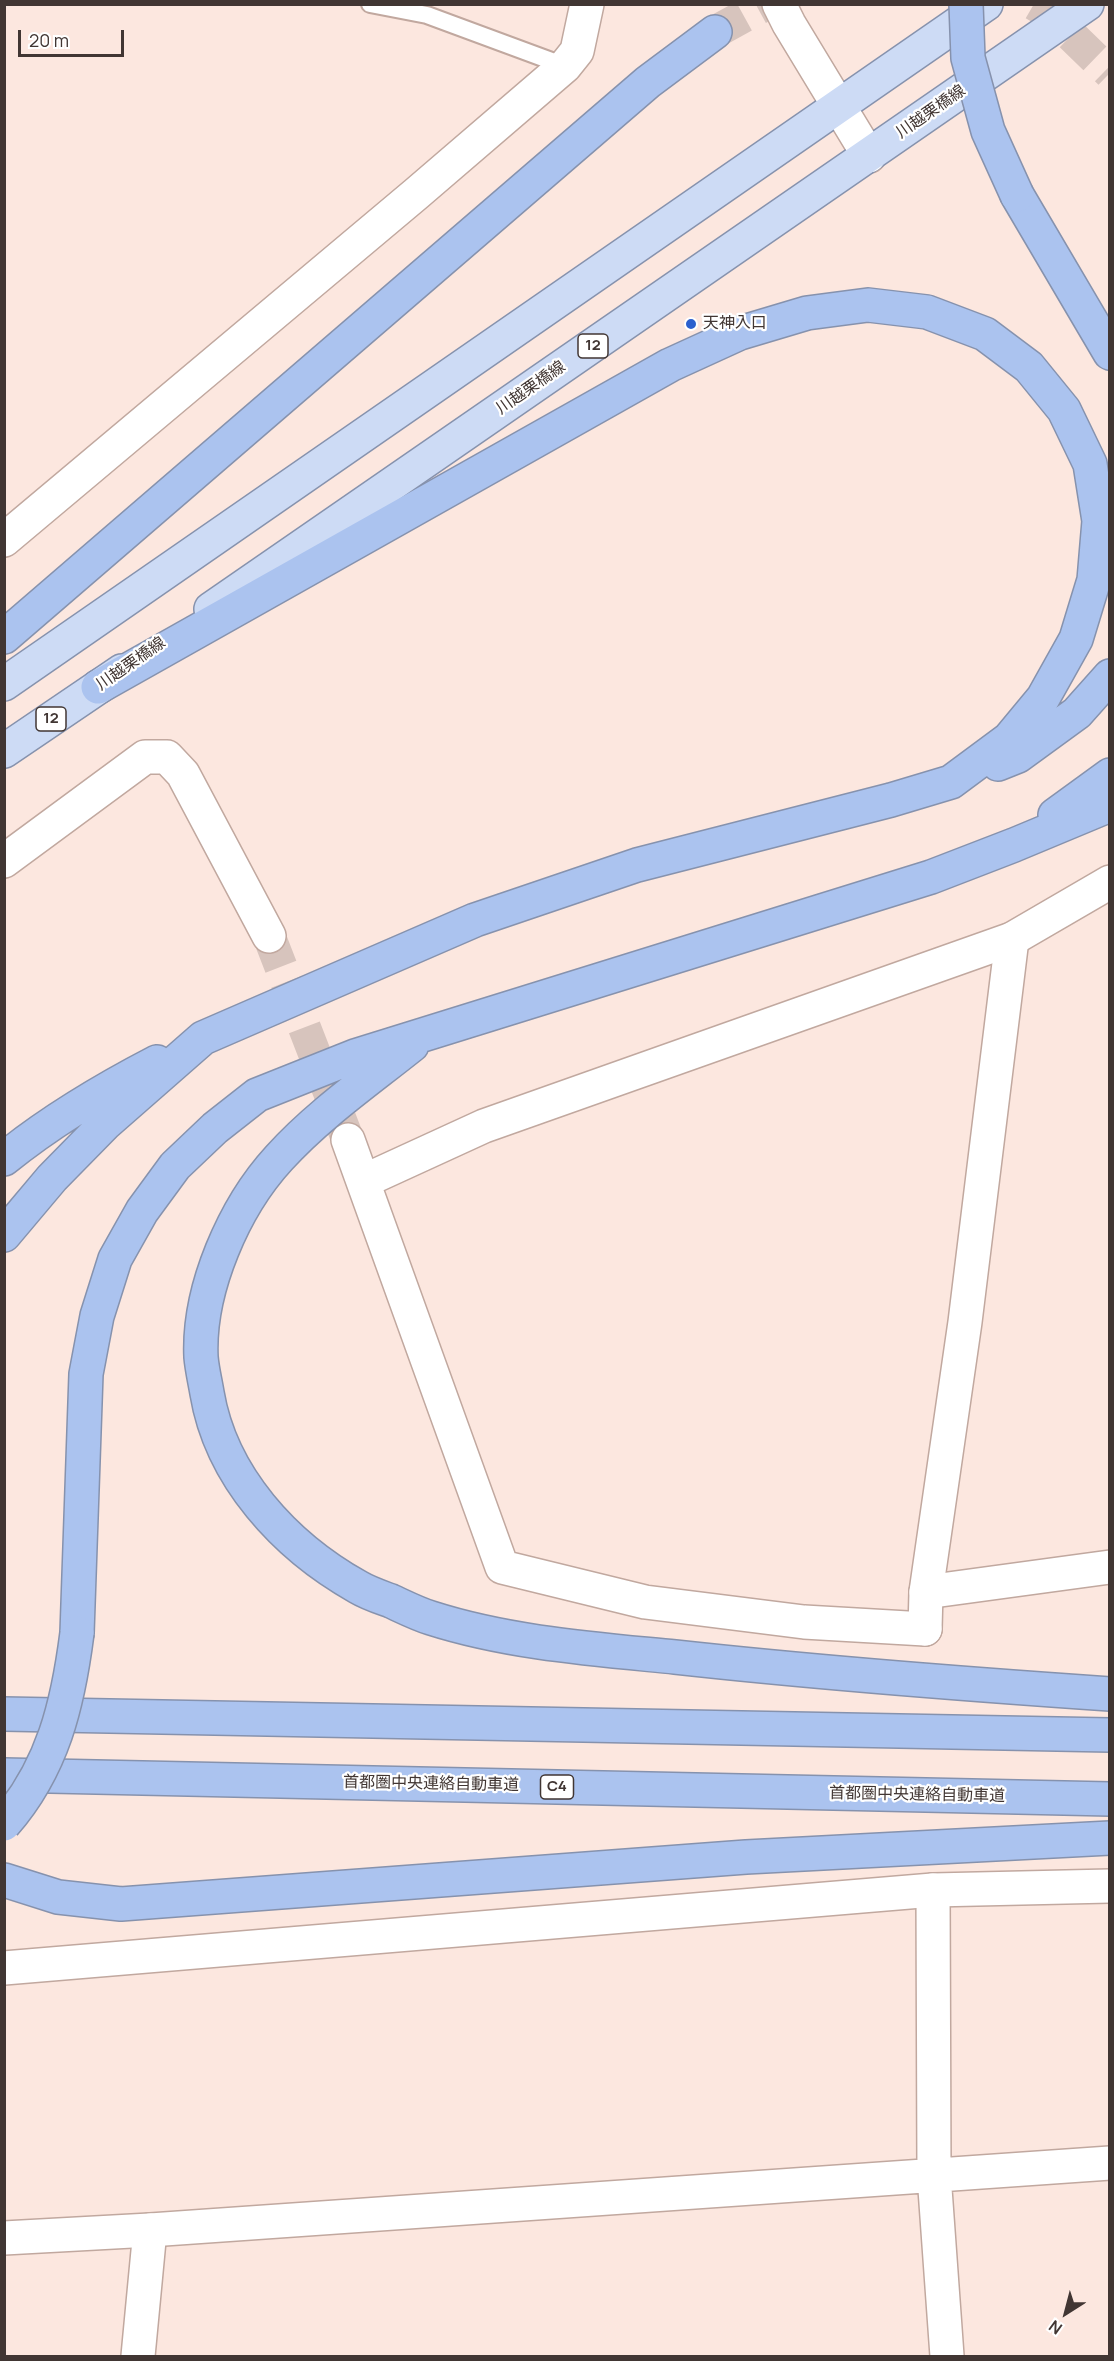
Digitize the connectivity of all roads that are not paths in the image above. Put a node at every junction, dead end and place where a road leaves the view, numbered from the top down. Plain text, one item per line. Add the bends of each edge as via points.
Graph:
1 (370, 4) edge
2 (587, 4) edge
3 (779, 4) edge
4 (966, 4) edge
5 (987, 4) edge
6 (1088, 4) edge
7 (715, 32) tunnel mouth
8 (565, 66) junction
9 (838, 105) junction
10 (868, 156) junction
11 (1110, 352) edge
12 (4, 540) edge
13 (4, 637) edge
14 (1110, 676) edge
15 (4, 684) edge
16 (98, 687) junction
17 (4, 751) edge
18 (1110, 775) edge
19 (951, 782) junction
20 (1110, 806) edge
21 (1014, 845) junction
22 (4, 861) edge
23 (1110, 882) edge
24 (269, 936) tunnel mouth
25 (1012, 939) junction
26 (425, 1034) junction
27 (203, 1038) junction
28 (348, 1140) tunnel mouth
29 (4, 1159) edge
30 (364, 1181) junction
31 (4, 1235) edge
32 (1110, 1567) edge
33 (926, 1592) junction
34 (1110, 1694) edge
35 (4, 1714) edge
36 (1110, 1736) edge
37 (4, 1775) edge
38 (1110, 1799) edge
39 (4, 1824) edge
40 (1110, 1838) edge
41 (4, 1880) edge
42 (1110, 1886) edge
43 (933, 1890) junction
44 (4, 1968) edge
45 (1110, 2163) edge
46 (934, 2175) junction
47 (150, 2230) junction
48 (4, 2238) edge
49 (138, 2356) edge
50 (947, 2356) edge

1 - 8 lane via 427,15
2 - 8 street via 577,51
3 - 9 street
4 - 11 highway, bridge via 968,58 988,131 1017,195
5 - 9 main road
6 - 10 main road, 川越栗橋線 / 12
7 - 13 highway via 648,82
8 - 12 street
9 - 10 street
9 - 15 main road
10 - 16 main road, 川越栗橋線 / 12
14 - 19 highway via 1077,713 1018,756
16 - 17 main road, 川越栗橋線 / 12
16 - 19 highway via 670,365 740,333 807,313 868,305 927,312 985,334 1029,367 1064,410 1090,464 1100,521 1095,580 1076,639 1043,698 1009,739
18 - 21 highway
19 - 27 highway via 637,865 486,916
20 - 21 highway
21 - 26 highway via 931,877
22 - 24 street via 145,757 167,757 183,774
23 - 25 street
25 - 30 street via 484,1126
25 - 33 street via 965,1322
26 - 34 highway via 278,1159 244,1204 220,1255 205,1307 201,1357 209,1405 229,1461 263,1512 294,1542 359,1588 430,1618 506,1636 829,1674
26 - 39 highway, bridge via 355,1056 257,1095 175,1166 142,1211 115,1259 97,1316 86,1374 77,1633 72,1673 60,1727 40,1772
27 - 29 highway via 94,1095
27 - 31 highway via 106,1123
28 - 30 street
30 - 33 street via 502,1567 645,1602 804,1622 925,1629
32 - 33 street
35 - 36 highway
37 - 38 highway, 首都圏中央連絡自動車道 / C4
40 - 41 highway via 746,1857 122,1904 58,1897
42 - 43 street
43 - 44 street
43 - 46 street
45 - 46 street
46 - 47 street
46 - 50 street
47 - 48 street
47 - 49 street

